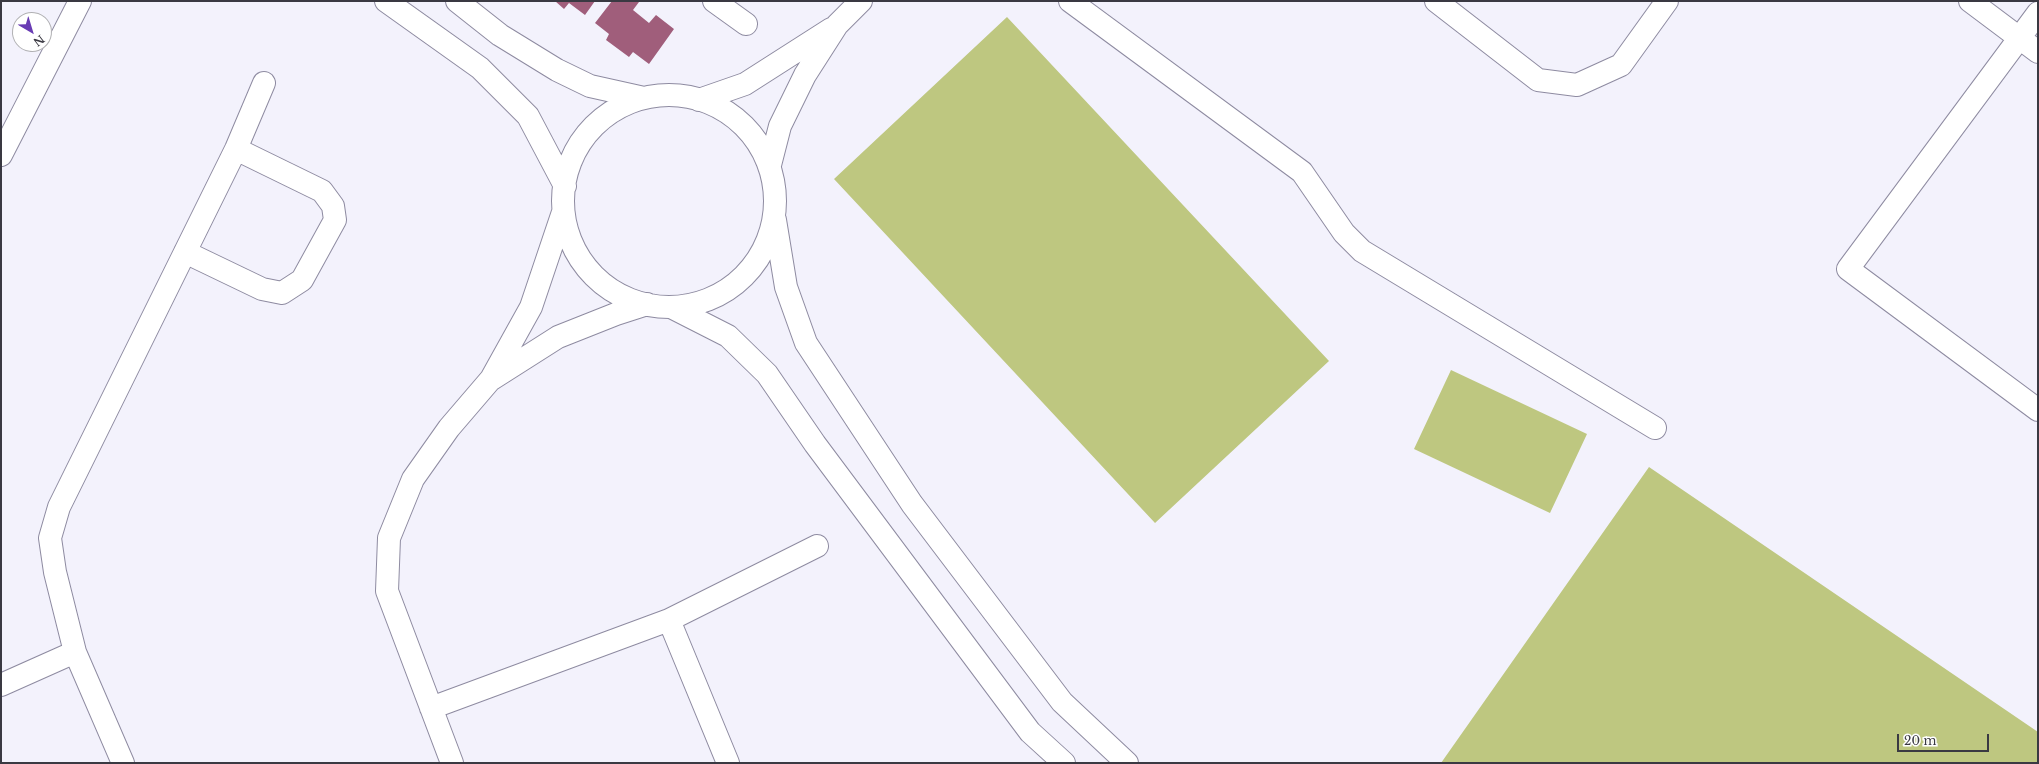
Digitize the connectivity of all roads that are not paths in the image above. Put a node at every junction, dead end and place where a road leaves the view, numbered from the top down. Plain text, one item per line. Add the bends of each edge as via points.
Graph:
1 (80, 1) edge
2 (386, 1) edge
3 (457, 1) edge
4 (714, 1) edge
5 (861, 1) edge
6 (1070, 1) edge
7 (1436, 1) edge
8 (1667, 1) edge
9 (1970, 1) edge
10 (2038, 13) edge
11 (746, 24) dead end
12 (837, 25) junction
13 (2020, 38) junction
14 (2038, 52) edge
15 (264, 83) dead end
16 (645, 98) junction
17 (699, 100) junction
18 (236, 149) junction
19 (1, 155) edge
20 (770, 165) junction
21 (564, 186) junction
22 (562, 212) junction
23 (775, 214) junction
24 (185, 252) junction
25 (647, 304) junction
26 (673, 308) junction
27 (491, 379) junction
28 (2038, 410) edge
29 (1655, 428) dead end
30 (818, 546) dead end
31 (669, 620) junction
32 (75, 652) junction
33 (1, 684) edge
34 (431, 708) junction
35 (123, 763) edge
36 (452, 763) edge
37 (728, 763) edge
38 (1064, 763) edge
39 (1127, 763) edge

1 - 19 street
2 - 21 street via 480,68 528,116
3 - 16 street via 500,35 556,70 590,86
4 - 11 street
5 - 12 street
6 - 29 street via 1302,172 1344,233 1362,251
7 - 8 street via 1538,80 1577,85 1621,64
9 - 13 street
10 - 13 street
12 - 17 street via 745,84
12 - 20 street via 805,75 780,126
13 - 14 street
13 - 28 street via 1848,269
15 - 18 street
16 - 17 street via 678,94
16 - 21 street via 623,105 593,126 581,142 565,175
17 - 20 street via 714,104 752,133
18 - 24 street
18 - 24 street via 322,191 333,206 335,220 302,280 282,293 262,289
20 - 23 street
21 - 22 street
22 - 25 street via 574,252 598,281 636,303
22 - 27 street via 531,307
23 - 26 street via 764,250 735,284 703,302
23 - 39 street via 786,287 806,344 912,504 1062,702
24 - 32 street via 59,507 50,538
25 - 26 street
25 - 27 street via 558,337
26 - 38 street via 728,336 767,374 815,444 1030,732
27 - 34 street via 449,428 413,479 389,538 387,591
30 - 31 street
31 - 34 street
31 - 37 street
32 - 33 street
32 - 35 street
34 - 36 street

